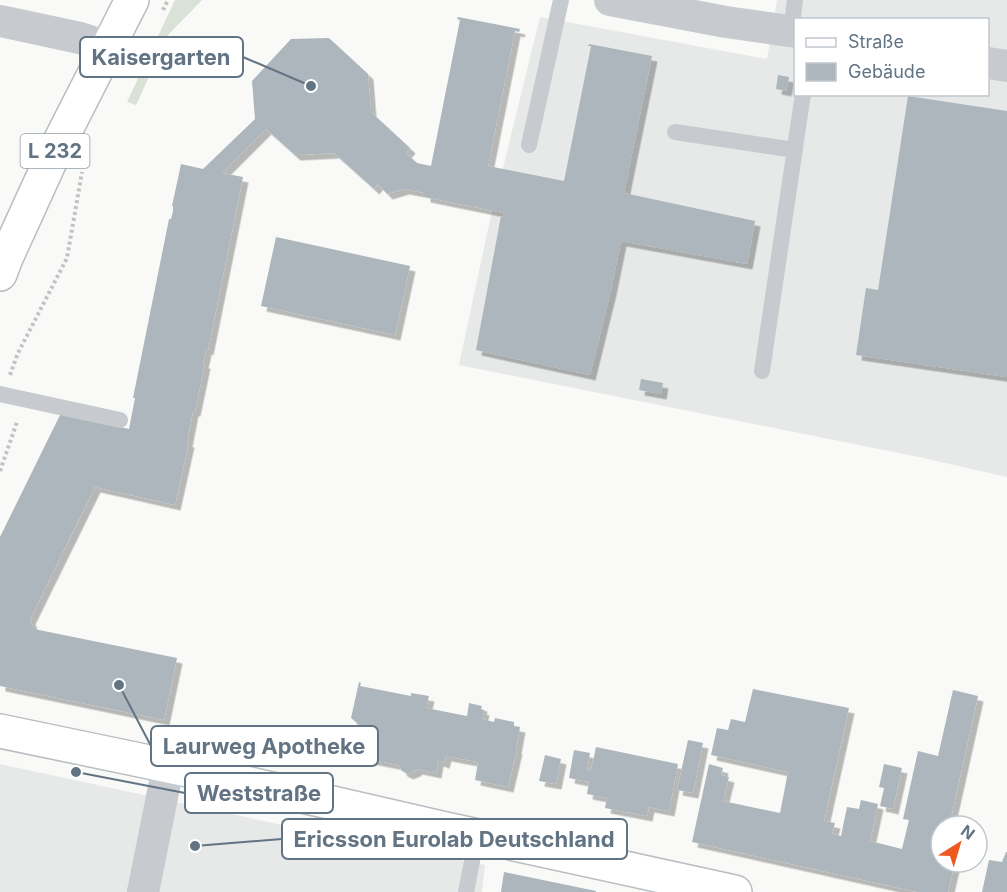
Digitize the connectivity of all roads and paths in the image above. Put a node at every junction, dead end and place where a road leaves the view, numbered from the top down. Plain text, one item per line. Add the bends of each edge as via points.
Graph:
1 (168, 0) edge
2 (561, 0) edge
3 (610, 0) edge
4 (795, 0) edge
5 (146, 8) edge
6 (0, 21) edge
7 (793, 32) edge
8 (108, 47) junction
9 (989, 63) edge
10 (1007, 66) edge
11 (803, 96) edge
12 (675, 132) dead end
13 (529, 145) dead end
14 (795, 150) junction
15 (82, 167) dead end
16 (0, 274) edge
17 (762, 371) dead end
18 (0, 394) edge
19 (24, 400) junction
20 (120, 420) dead end
21 (0, 471) edge
22 (0, 731) edge
23 (168, 767) junction
24 (477, 836) junction
25 (143, 892) edge
26 (466, 892) edge
27 (735, 892) edge

1 - 5 path
2 - 13 lane
3 - 7 street
4 - 7 lane
5 - 8 main road, L 232
6 - 8 street
8 - 16 main road, L 232 via 53,155
9 - 10 street
11 - 14 lane
12 - 14 lane
14 - 17 lane
15 - 19 path via 67,258 9,376
18 - 19 lane
19 - 20 lane
19 - 21 path
22 - 23 main road
23 - 24 main road
23 - 25 street
24 - 26 lane
24 - 27 main road

